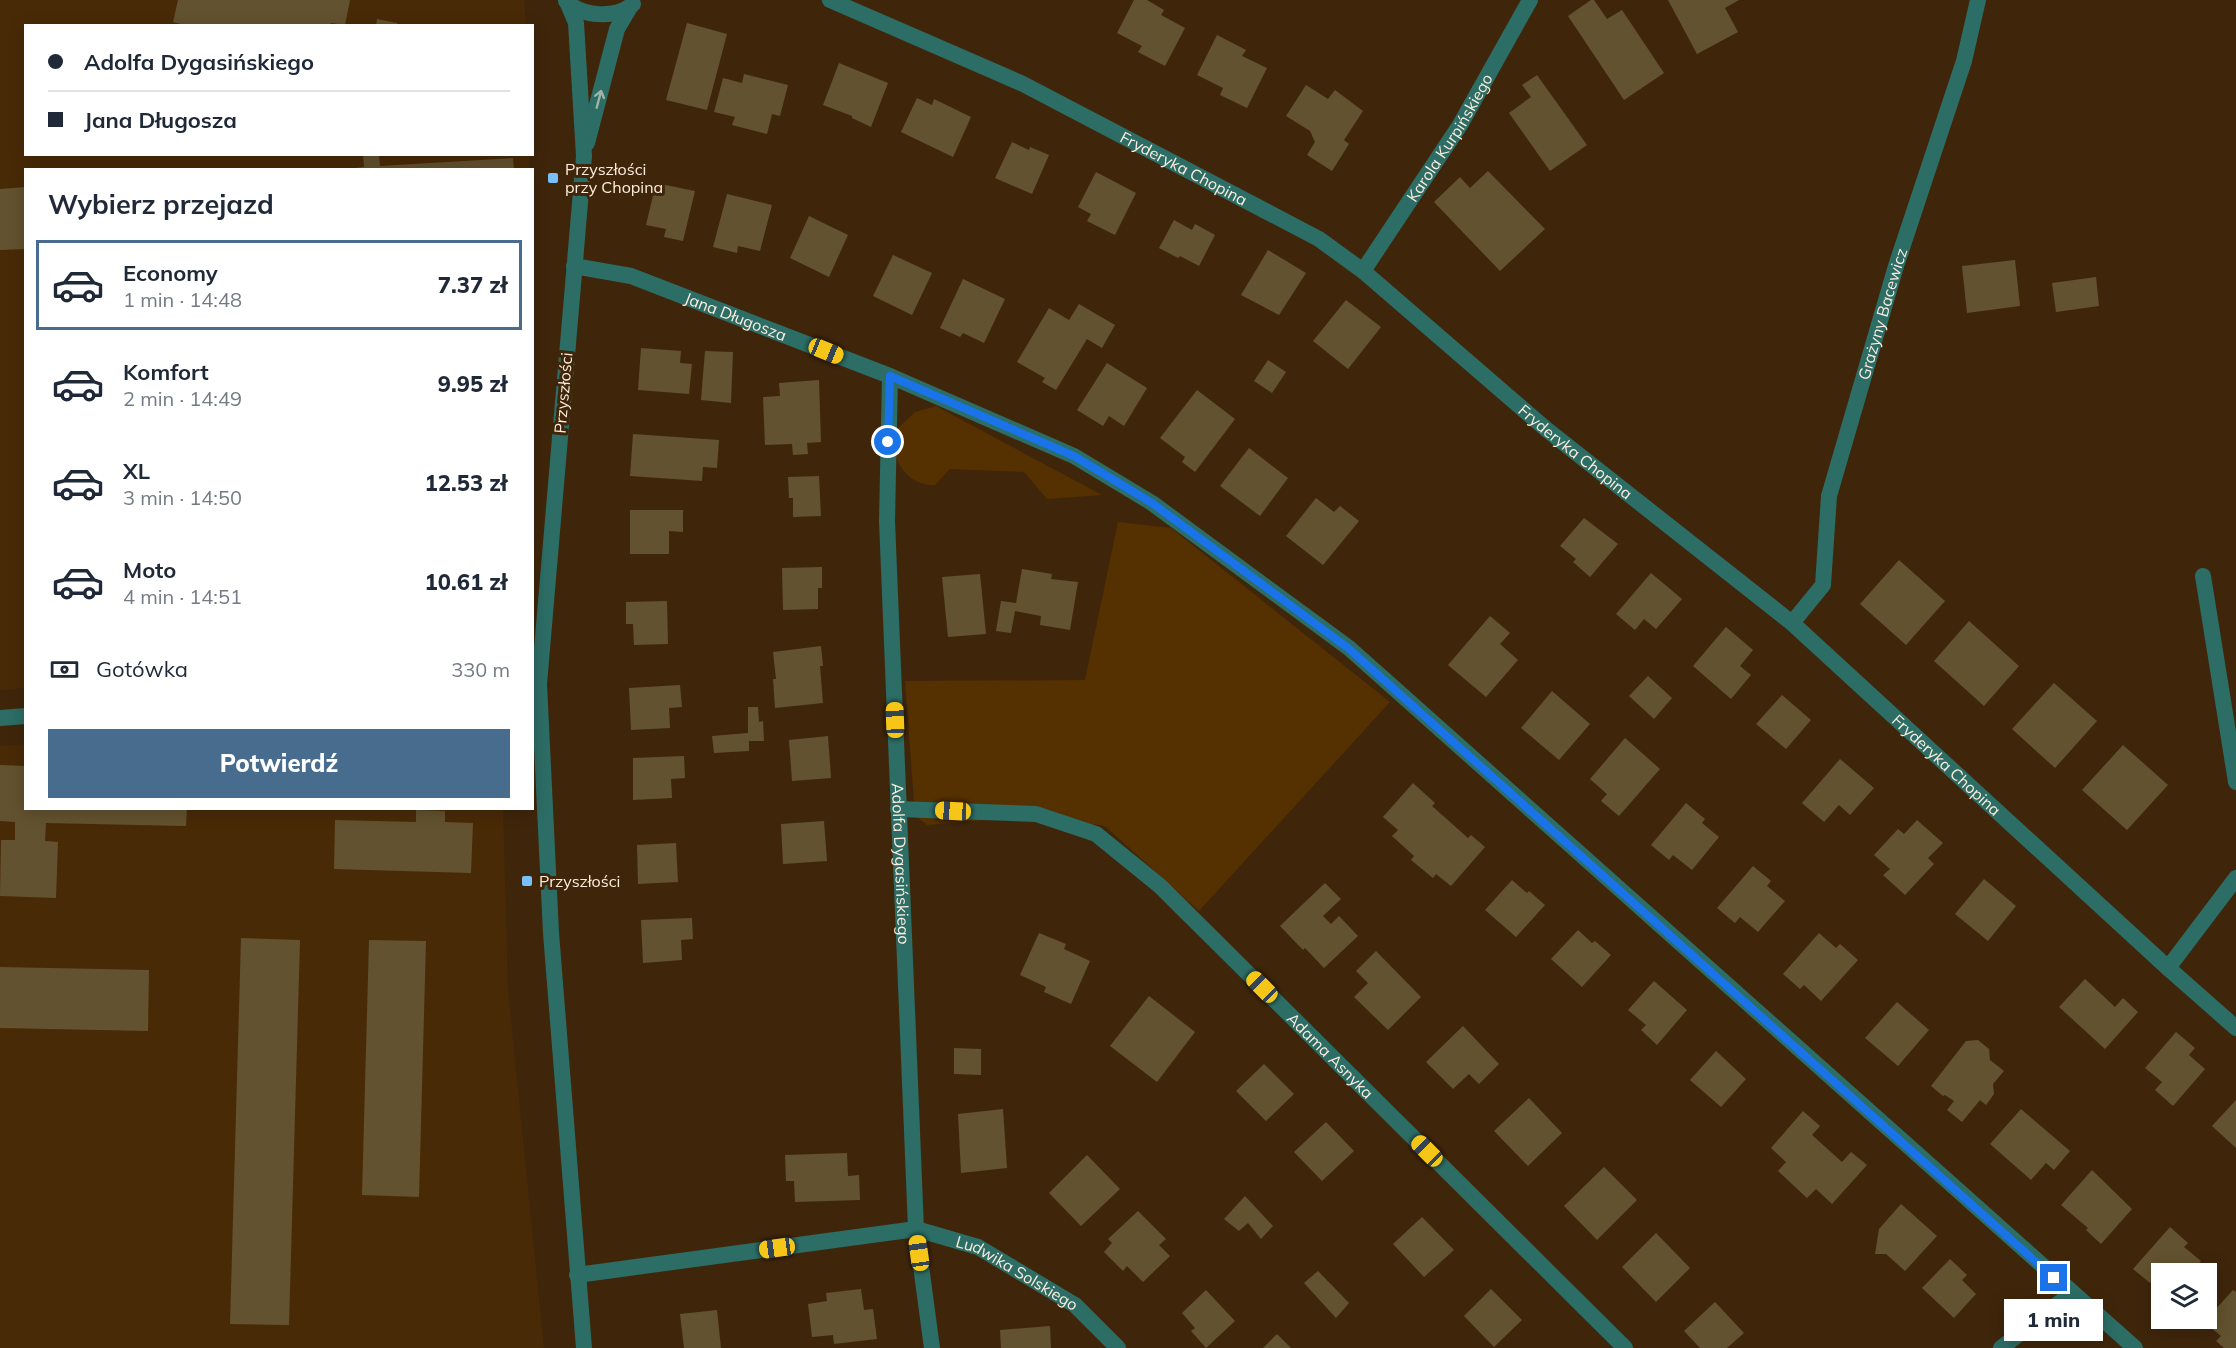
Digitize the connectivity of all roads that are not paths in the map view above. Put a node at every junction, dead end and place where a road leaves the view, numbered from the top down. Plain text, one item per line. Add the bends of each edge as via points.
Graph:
1 (830, 0) edge
2 (1530, 0) edge
3 (1978, 0) edge
4 (567, 2) edge
5 (634, 3) edge
6 (584, 156) junction
7 (574, 266) junction
8 (1363, 271) junction
9 (890, 376) junction
10 (2204, 576) dead end
11 (1792, 623) junction
12 (536, 685) edge
13 (24, 716) edge
14 (0, 718) edge
15 (2236, 782) edge
16 (898, 809) junction
17 (2236, 878) edge
18 (2168, 968) junction
19 (2236, 1028) edge
20 (916, 1229) junction
21 (578, 1275) junction
22 (2072, 1293) junction
23 (584, 1348) edge
24 (932, 1348) edge
25 (1118, 1348) edge
26 (1625, 1348) edge
27 (2001, 1348) edge
28 (2135, 1348) edge

1 - 8 street, Fryderyka Chopina via 1023,84 1319,239
2 - 8 street, Karola Kurpińskiego via 1460,125
3 - 11 street, Grażyny Bacewicz via 1964,61 1896,267 1829,496 1823,585
4 - 5 street via 589,13 606,14 622,11
4 - 6 street, Przyszłości via 576,23
6 -> 5 street, Przyszłości via 617,29
6 - 7 street, Przyszłości
7 - 9 street, Jana Długosza via 631,276
7 - 12 street, Przyszłości
8 - 11 street, Fryderyka Chopina via 1546,429
9 - 16 street, Adolfa Dygasińskiego via 887,521
9 - 22 street, Jana Długosza via 1074,456 1152,503 1348,648
10 - 15 street
11 - 18 street, Fryderyka Chopina
12 - 21 street, Przyszłości
13 - 14 street
16 - 20 street, Adolfa Dygasińskiego
16 - 26 street, Adama Asnyka via 1036,814 1096,834 1160,886
17 - 18 street
18 - 19 street, Fryderyka Chopina
20 - 21 street, Ludwika Solskiego
20 - 24 street, Adolfa Dygasińskiego
20 - 25 street, Ludwika Solskiego via 978,1247 1075,1305
21 - 23 street, Przyszłości
22 - 27 street
22 - 28 street, Jana Długosza

